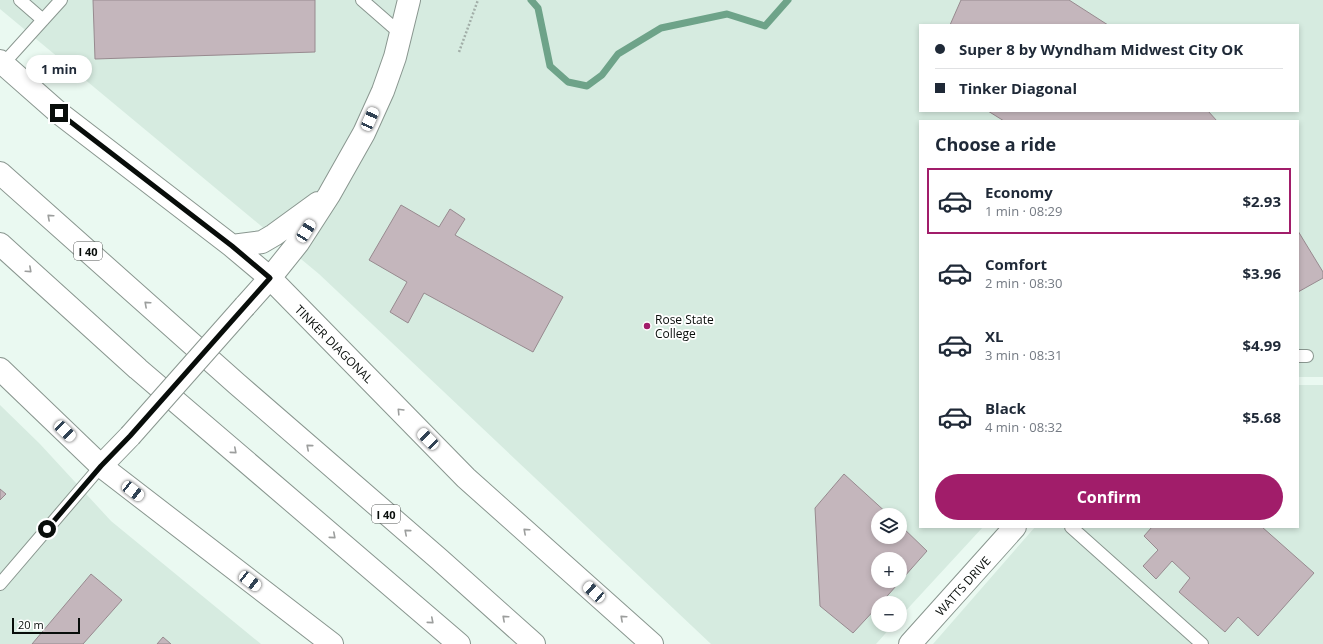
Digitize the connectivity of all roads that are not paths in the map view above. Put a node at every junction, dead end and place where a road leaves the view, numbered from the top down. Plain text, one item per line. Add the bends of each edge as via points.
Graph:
1 (20, 0) edge
2 (61, 0) edge
3 (362, 0) edge
4 (409, 0) edge
5 (42, 20) junction
6 (401, 34) junction
7 (2, 63) edge
8 (0, 173) edge
9 (329, 195) junction
10 (0, 244) edge
11 (232, 246) junction
12 (270, 278) junction
13 (0, 369) edge
14 (101, 466) junction
15 (1014, 528) edge
16 (1072, 528) edge
17 (0, 584) edge
18 (332, 644) edge
19 (459, 644) edge
20 (534, 644) edge
21 (652, 644) edge
22 (910, 644) edge
23 (1202, 644) edge

1 - 5 lane
2 - 5 lane
3 - 6 lane
4 - 6 main road
5 - 7 lane
6 - 9 main road via 380,98 364,133
7 - 11 main road, TINKER DIAGONAL via 59,113
20 -> 8 main road, I 40
9 - 11 main road via 274,236 262,242
9 - 12 main road via 298,243
10 -> 19 main road via 138,369
11 - 12 main road, TINKER DIAGONAL
12 - 14 main road, bridge
21 -> 12 main road, TINKER DIAGONAL via 466,478
13 - 14 main road
14 - 17 lane
14 - 18 main road
15 - 22 main road, WATTS DRIVE
16 - 23 lane

